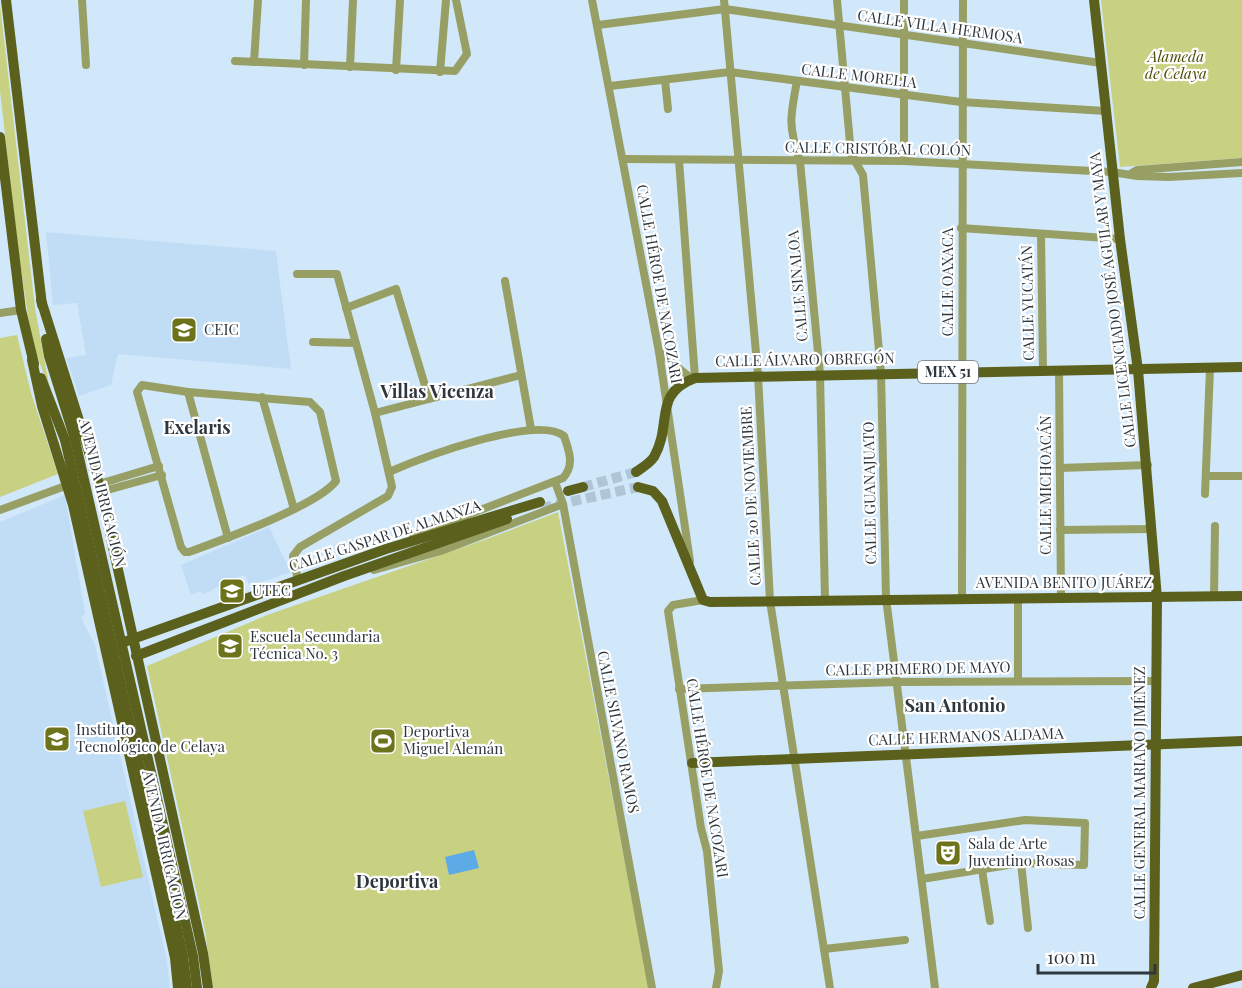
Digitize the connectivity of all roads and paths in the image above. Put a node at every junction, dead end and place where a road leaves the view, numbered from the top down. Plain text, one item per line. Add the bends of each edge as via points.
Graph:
1 (6, 0) edge
2 (82, 0) edge
3 (258, 0) edge
4 (306, 0) edge
5 (353, 0) edge
6 (399, 0) edge
7 (446, 0) edge
8 (456, 0) edge
9 (592, 0) edge
10 (837, 0) edge
11 (904, 0) edge
12 (963, 0) edge
13 (1094, 0) edge
14 (724, 4) edge
15 (598, 25) junction
16 (839, 26) junction
17 (903, 34) junction
18 (962, 43) junction
19 (235, 61) dead end
20 (254, 62) junction
21 (1101, 63) junction
22 (86, 65) dead end
23 (304, 65) junction
24 (350, 67) junction
25 (396, 70) junction
26 (440, 72) junction
27 (730, 72) junction
28 (665, 80) junction
29 (797, 81) junction
30 (610, 86) junction
31 (846, 88) junction
32 (903, 95) junction
33 (961, 102) junction
34 (668, 109) dead end
35 (1106, 111) junction
36 (0, 136) edge
37 (623, 159) junction
38 (679, 160) junction
39 (737, 161) junction
40 (800, 161) junction
41 (853, 161) junction
42 (904, 161) junction
43 (1242, 162) edge
44 (961, 164) junction
45 (1112, 172) junction
46 (1242, 172) edge
47 (1132, 173) junction
48 (961, 228) junction
49 (1041, 234) junction
50 (1120, 239) junction
51 (297, 274) dead end
52 (505, 281) dead end
53 (41, 300) junction
54 (346, 308) junction
55 (21, 310) junction
56 (0, 313) edge
57 (313, 342) dead end
58 (355, 343) junction
59 (659, 351) junction
60 (32, 360) junction
61 (1242, 367) edge
62 (1210, 368) junction
63 (1138, 370) junction
64 (1043, 371) junction
65 (1059, 371) junction
66 (962, 372) junction
67 (820, 374) junction
68 (881, 374) junction
69 (521, 375) junction
70 (758, 375) junction
71 (693, 378) junction
72 (188, 392) junction
73 (262, 397) junction
74 (429, 399) junction
75 (666, 402) junction
76 (375, 413) junction
77 (531, 429) junction
78 (70, 438) junction
79 (1148, 465) junction
80 (1060, 468) junction
81 (160, 470) junction
82 (389, 472) junction
83 (636, 472) tunnel mouth
84 (1206, 476) junction
85 (1242, 476) edge
86 (555, 482) junction
87 (68, 486) junction
88 (583, 487) tunnel mouth
89 (638, 487) tunnel mouth
90 (99, 488) junction
91 (568, 491) dead end
92 (1205, 494) dead end
93 (563, 504) junction
94 (294, 509) junction
95 (0, 510) edge
96 (1215, 526) dead end
97 (1152, 529) junction
98 (1060, 530) junction
99 (228, 538) junction
100 (386, 549) junction
101 (692, 573) junction
102 (344, 576) junction
103 (298, 580) junction
104 (1242, 596) edge
105 (1214, 597) junction
106 (886, 598) junction
107 (1157, 598) junction
108 (825, 599) junction
109 (962, 599) junction
110 (1018, 599) junction
111 (1061, 599) junction
112 (703, 600) junction
113 (770, 601) junction
114 (95, 606) junction
115 (125, 609) junction
116 (132, 640) junction
117 (104, 649) junction
118 (136, 656) junction
119 (1018, 681) junction
120 (1157, 681) junction
121 (898, 682) junction
122 (783, 684) junction
123 (679, 689) junction
124 (1242, 741) edge
125 (1158, 745) junction
126 (907, 753) junction
127 (159, 758) junction
128 (795, 758) junction
129 (129, 763) junction
130 (692, 763) junction
131 (170, 806) junction
132 (141, 814) junction
133 (917, 836) junction
134 (1021, 863) junction
135 (982, 870) junction
136 (922, 879) junction
137 (990, 921) dead end
138 (1028, 928) dead end
139 (904, 940) dead end
140 (824, 949) junction
141 (1242, 975) edge
142 (178, 988) edge
143 (187, 988) edge
144 (197, 988) edge
145 (208, 988) edge
146 (652, 988) edge
147 (716, 988) edge
148 (830, 988) edge
149 (935, 988) edge
150 (1151, 988) edge
151 (1193, 988) edge

1 - 53 main road, AVENIDA IRRIGACIÓN
2 - 22 street
3 - 20 street
4 - 23 street
5 - 24 street
6 - 25 street
7 - 26 street
8 - 26 street via 467,54 455,71
9 - 15 street, CALLE HÉROE DE NACOZARI
10 - 16 street, CALLE GUANAJUATO
11 - 17 street
12 - 18 street, CALLE OAXACA
13 - 21 main road, CALLE LICENCIADO JOSÉ AGUILAR Y MAYA
14 - 15 street, CALLE VILLA HERMOSA
14 - 16 street, CALLE VILLA HERMOSA
14 - 27 street, CALLE 20 DE NOVIEMBRE
15 - 30 street, CALLE HÉROE DE NACOZARI
16 - 17 street, CALLE VILLA HERMOSA
16 - 31 street, CALLE GUANAJUATO
17 - 18 street, CALLE VILLA HERMOSA
17 - 32 street
18 - 21 street, CALLE VILLA HERMOSA
18 - 33 street, CALLE OAXACA
19 - 20 street
20 - 23 street
21 - 35 main road, CALLE LICENCIADO JOSÉ AGUILAR Y MAYA
23 - 24 street
24 - 25 street
25 - 26 street
27 - 28 street, CALLE MORELIA
27 - 29 street, CALLE MORELIA
27 - 39 street, CALLE 20 DE NOVIEMBRE
28 - 30 street, CALLE MORELIA
28 - 34 street
29 - 31 street, CALLE MORELIA
29 - 40 street, CALLE SINALOA via 789,118
30 - 37 street, CALLE HÉROE DE NACOZARI
31 - 32 street, CALLE MORELIA
31 - 41 street, CALLE GUANAJUATO
32 - 33 street, CALLE MORELIA
32 - 42 street
33 - 35 street, CALLE MORELIA
33 - 44 street, CALLE OAXACA
35 - 45 main road, CALLE LICENCIADO JOSÉ AGUILAR Y MAYA
36 - 55 main road, AVENIDA IRRIGACIÓN
37 - 38 street, CALLE CRISTÓBAL COLÓN
37 - 59 street, CALLE HÉROE DE NACOZARI
38 - 39 street, CALLE CRISTÓBAL COLÓN
38 - 71 street
39 - 40 street, CALLE CRISTÓBAL COLÓN
39 - 70 street, CALLE 20 DE NOVIEMBRE
40 - 41 street, CALLE CRISTÓBAL COLÓN
40 - 67 street, CALLE SINALOA
41 - 42 street, CALLE CRISTÓBAL COLÓN
41 - 68 street, CALLE GUANAJUATO via 863,175
42 - 44 street, CALLE CRISTÓBAL COLÓN
43 - 47 street
44 - 45 street, CALLE CRISTÓBAL COLÓN
44 - 48 street, CALLE OAXACA
45 - 47 street, CALLE CRISTÓBAL COLÓN
45 - 50 main road, CALLE LICENCIADO JOSÉ AGUILAR Y MAYA
46 - 47 street via 1168,177
48 - 49 street
48 - 66 street, CALLE OAXACA
49 - 50 street
49 - 64 street, CALLE YUCATÁN
50 - 63 main road, CALLE LICENCIADO JOSÉ AGUILAR Y MAYA
51 - 54 street via 337,274
52 - 69 street
53 - 78 main road, AVENIDA IRRIGACIÓN via 48,356
53 - 90 main road
54 - 58 street
54 - 74 street via 396,290
55 - 56 street
55 - 60 main road, AVENIDA IRRIGACIÓN
57 - 58 street
58 - 76 street
59 - 71 street
59 - 75 street, CALLE HÉROE DE NACOZARI
60 - 78 main road, AVENIDA IRRIGACIÓN
60 - 87 main road, AVENIDA IRRIGACION via 42,406
61 - 62 main road, CALLE ÁLVARO OBREGÓN / MEX 51
62 - 63 main road, CALLE ÁLVARO OBREGÓN / MEX 51
62 - 84 street
63 - 65 main road, CALLE ÁLVARO OBREGÓN / MEX 51
63 - 79 main road, CALLE LICENCIADO JOSÉ AGUILAR Y MAYA
64 - 65 main road, CALLE ÁLVARO OBREGÓN / MEX 51
64 - 66 main road, CALLE ÁLVARO OBREGÓN / MEX 51
65 - 80 street, CALLE MICHOACÁN
66 - 68 main road, CALLE ÁLVARO OBREGÓN / MEX 51
66 - 109 street, CALLE OAXACA
67 - 68 main road, CALLE ÁLVARO OBREGÓN / MEX 51
67 - 70 main road, CALLE ÁLVARO OBREGÓN / MEX 51
67 - 108 street, CALLE SINALOA
68 - 106 street, CALLE GUANAJUATO
69 - 74 street
69 - 77 street
70 - 71 main road, CALLE ÁLVARO OBREGÓN
70 - 113 street, CALLE 20 DE NOVIEMBRE
71 - 75 main road via 679,383
72 - 73 street
72 - 81 street via 138,387
72 - 99 street
73 - 94 street
73 - 94 street via 310,402 320,412 336,481
74 - 76 street
75 - 83 main road via 662,438 653,459
75 - 101 street, CALLE HÉROE DE NACOZARI
76 - 82 street
77 - 82 street via 484,439
77 - 86 street via 551,429 564,436 571,465
78 - 143 main road, AVENIDA IRRIGACIÓN, bridge
78 - 144 main road, AVENIDA IRRIGACIÓN, bridge via 193,956
79 - 80 street
79 - 97 main road, CALLE LICENCIADO JOSÉ AGUILAR Y MAYA
80 - 98 street, CALLE MICHOACÁN
81 - 90 street
81 - 99 street via 185,552
82 - 103 street via 392,487 388,496 300,547 293,556
84 - 85 street
84 - 92 street
86 - 93 street, CALLE SILVANO RAMOS
86 - 100 street
87 - 95 street
87 - 114 main road, AVENIDA IRRIGACION
88 - 91 main road
89 - 101 main road via 653,491 662,501
90 - 115 main road
93 - 102 street via 441,551
93 - 146 street, CALLE SILVANO RAMOS
94 - 99 street
96 - 105 street
97 - 98 street
97 - 107 main road, CALLE LICENCIADO JOSÉ AGUILAR Y MAYA
98 - 111 street, CALLE MICHOACÁN
100 - 102 main road, CALLE GASPAR DE ALMANZA via 541,505
100 - 103 main road, CALLE GASPAR DE ALMANZA
101 - 112 main road
102 - 118 main road, CALLE GASPAR DE ALMANZA
103 - 116 main road, CALLE GASPAR DE ALMANZA
104 - 105 main road, AVENIDA BENITO JUÁREZ
105 - 107 main road, AVENIDA BENITO JUÁREZ
106 - 108 main road, AVENIDA BENITO JUÁREZ
106 - 109 main road, AVENIDA BENITO JUÁREZ
106 - 121 street, CALLE GUANAJUATO
107 - 111 main road, AVENIDA BENITO JUÁREZ
107 - 120 main road, CALLE GENERAL MARIANO JIMÉNEZ
108 - 113 main road, AVENIDA BENITO JUÁREZ
109 - 110 main road, AVENIDA BENITO JUÁREZ
110 - 111 main road, AVENIDA BENITO JUÁREZ
110 - 119 street
112 - 113 main road, AVENIDA BENITO JUÁREZ
112 - 123 street, CALLE HÉROE DE NACOZARI via 673,604 668,612
113 - 122 street, CALLE 20 DE NOVIEMBRE
114 - 115 street via 110,617
114 - 117 main road, AVENIDA IRRIGACION
115 - 116 main road
116 - 117 main road, CALLE GASPAR DE ALMANZA
116 - 118 main road
117 - 129 main road, AVENIDA IRRIGACION
118 - 127 main road, AVENIDA IRRIGACION
119 - 120 street, CALLE PRIMERO DE MAYO
119 - 121 street, CALLE PRIMERO DE MAYO
120 - 125 main road, CALLE GENERAL MARIANO JIMÉNEZ
121 - 122 street, CALLE PRIMERO DE MAYO
121 - 126 street, CALLE GUANAJUATO
122 - 123 street, CALLE PRIMERO DE MAYO
122 - 128 street, CALLE 20 DE NOVIEMBRE
123 - 130 street, CALLE HÉROE DE NACOZARI
124 - 125 main road, CALLE HERMANOS ALDAMA
125 - 126 main road, CALLE HERMANOS ALDAMA
125 - 150 main road, CALLE GENERAL MARIANO JIMÉNEZ
126 - 128 main road, CALLE HERMANOS ALDAMA
126 - 133 street, CALLE GUANAJUATO
127 - 129 main road via 144,770
127 - 131 main road, AVENIDA IRRIGACION
128 - 130 main road, CALLE HERMANOS ALDAMA
128 - 140 street, CALLE 20 DE NOVIEMBRE
129 - 132 main road, AVENIDA IRRIGACION
130 - 147 street, CALLE HÉROE DE NACOZARI via 707,851 718,971
131 - 132 street via 150,801
131 - 145 main road, AVENIDA IRRIGACION
132 - 142 main road, AVENIDA IRRIGACION via 175,958
133 - 134 street via 1025,820 1085,823 1084,865
133 - 136 street, CALLE GUANAJUATO
134 - 135 street
134 - 138 street
135 - 136 street
135 - 137 street
136 - 149 street, CALLE GUANAJUATO
139 - 140 street
140 - 148 street, CALLE 20 DE NOVIEMBRE
141 - 151 main road

